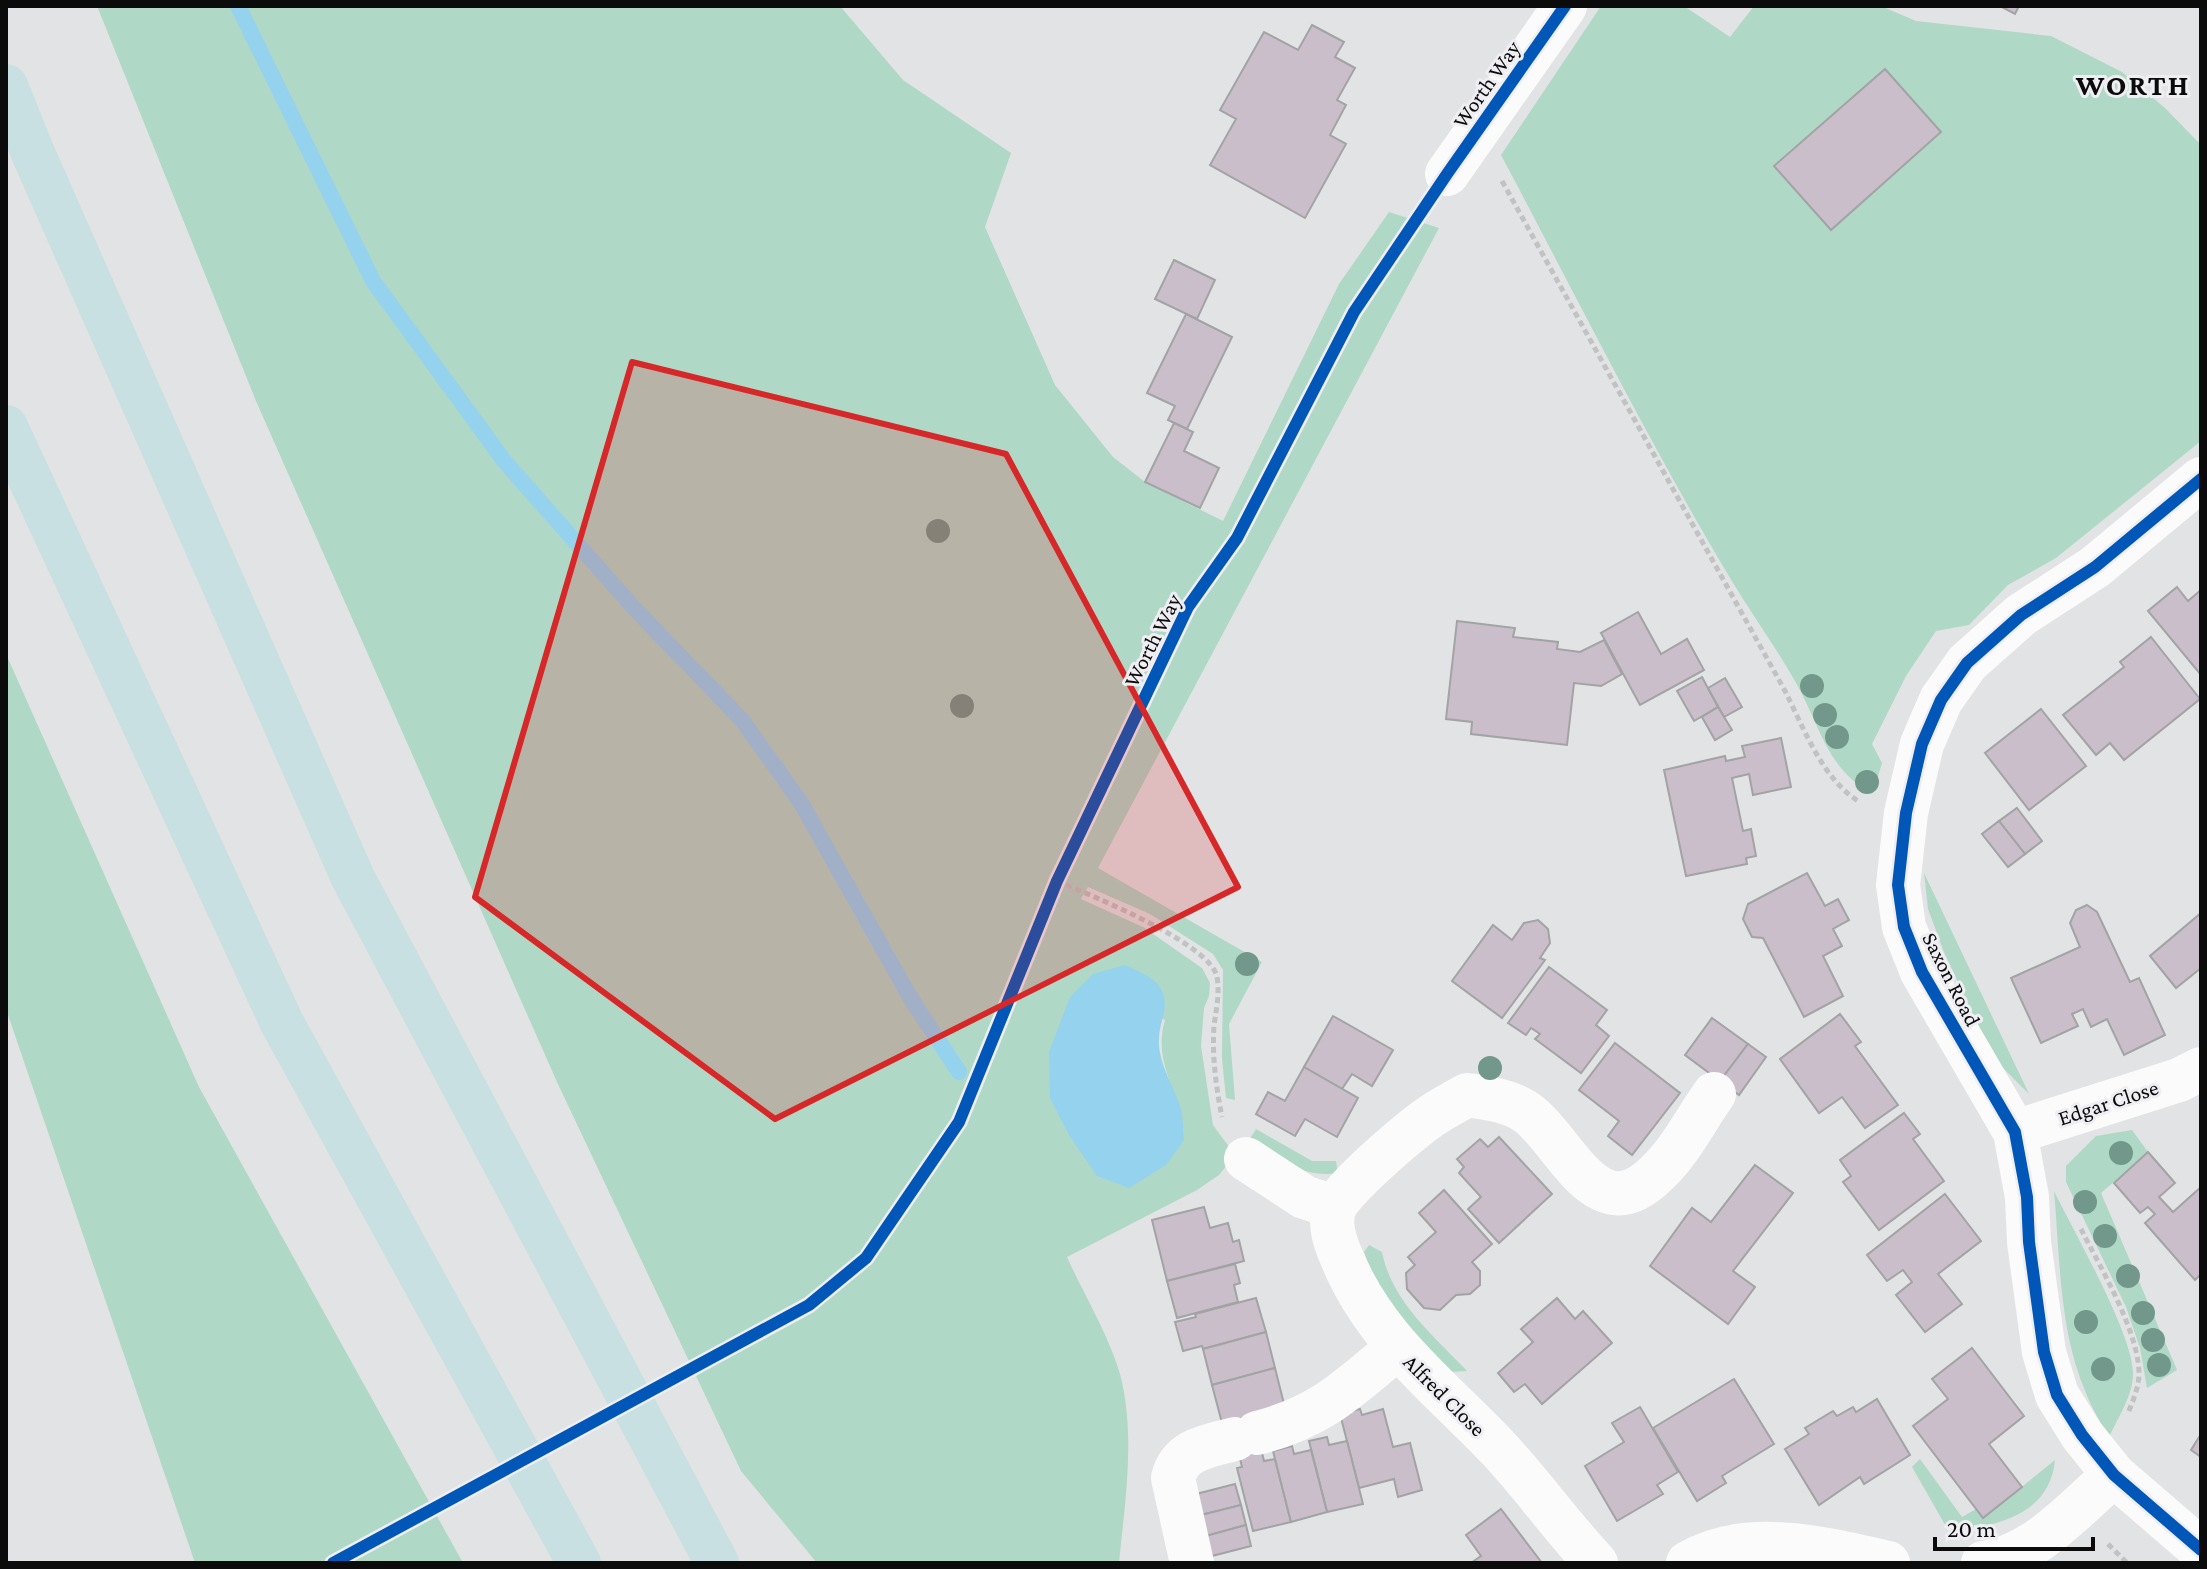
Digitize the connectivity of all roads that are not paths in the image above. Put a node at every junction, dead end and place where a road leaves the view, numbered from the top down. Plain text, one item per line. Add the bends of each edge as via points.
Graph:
1 (1565, 6) edge
2 (6, 86) edge
3 (1447, 174) dead end
4 (6, 427) edge
5 (2201, 479) edge
6 (2201, 1069) edge
7 (1714, 1094) dead end
8 (2015, 1132) junction
9 (1246, 1159) road end
10 (1334, 1207) junction
11 (1397, 1348) junction
12 (2110, 1470) junction
13 (2201, 1550) edge
14 (579, 1563) edge
15 (717, 1563) edge
16 (1192, 1563) edge
17 (1596, 1563) edge
18 (1688, 1563) edge
19 (1888, 1563) edge
20 (1983, 1563) edge

1 - 3 street, Worth Way
2 - 15 highway via 353,878
4 - 14 highway via 282,1023
5 - 8 street, Saxon Road via 2095,567 2021,615 1967,663 1941,700 1922,744 1906,813 1898,885 1904,927 1922,972
6 - 8 street, Edgar Close
7 - 10 street via 1660,1171 1629,1191 1610,1192 1590,1184 1528,1113 1467,1095 1430,1117
8 - 12 street, Saxon Road via 2044,1352 2057,1395
9 - 10 street via 1304,1197
10 - 11 street, Alfred Close via 1331,1226 1347,1271 1361,1300
11 - 16 street via 1318,1411 1284,1426 1197,1448 1176,1466 1173,1478
11 - 17 street, Alfred Close via 1499,1449
12 - 13 street, Saxon Road
12 - 20 street via 2049,1533 2027,1548
18 - 19 street via 1743,1545 1807,1546

